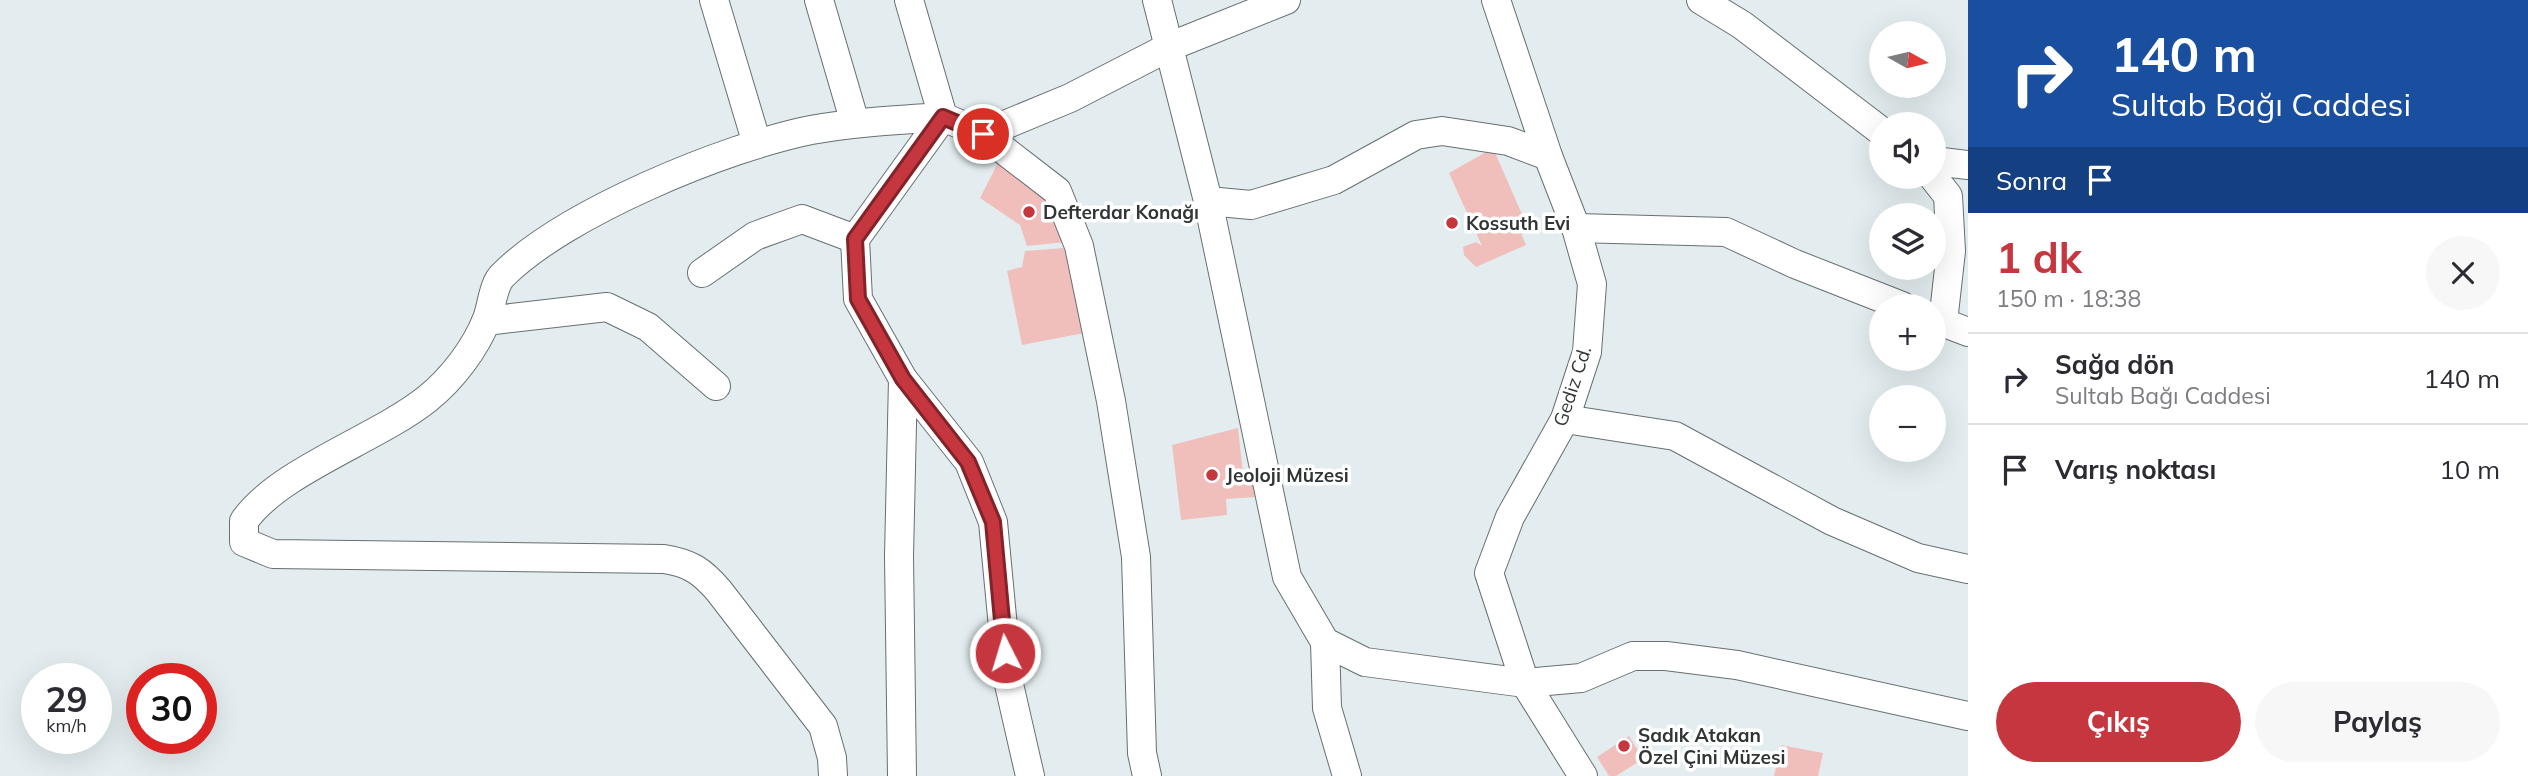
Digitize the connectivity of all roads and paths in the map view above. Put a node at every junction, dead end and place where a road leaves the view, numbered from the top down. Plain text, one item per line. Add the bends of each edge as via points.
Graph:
1 (714, 0) edge
2 (819, 0) edge
3 (909, 0) edge
4 (1157, 0) edge
5 (1286, 0) edge
6 (1496, 0) edge
7 (1701, 0) edge
8 (1171, 46) junction
9 (943, 117) junction
10 (1869, 122) edge
11 (855, 123) junction
12 (983, 134) junction
13 (757, 144) junction
14 (1548, 156) junction
15 (1946, 162) edge
16 (1968, 165) edge
17 (1942, 189) edge
18 (1209, 201) junction
19 (1576, 228) junction
20 (855, 239) junction
21 (702, 273) dead end
22 (1871, 294) edge
23 (486, 321) junction
24 (1955, 329) edge
25 (903, 379) junction
26 (716, 386) dead end
27 (1565, 419) junction
28 (1968, 569) edge
29 (1325, 642) junction
30 (1525, 683) junction
31 (1968, 716) edge
32 (834, 776) edge
33 (902, 776) edge
34 (1030, 776) edge
35 (1147, 776) edge
36 (1347, 776) edge
37 (1583, 776) edge

1 - 13 street
2 - 11 street
3 - 9 street
4 - 8 street
5 - 8 street
6 - 14 street, Gediz Cd.
7 - 10 street via 1742,25
8 - 12 street
8 - 18 street
9 - 11 street
9 - 12 street
9 - 20 street
11 - 13 street
12 - 35 street via 1057,191 1079,246 1111,401 1136,557 1142,753
13 - 23 street via 608,206 552,236 500,276
14 - 18 street via 1508,141 1442,131 1416,135 1334,180 1251,205
14 - 19 street, Gediz Cd.
15 - 16 street
17 - 24 street via 1948,196
18 - 29 street via 1287,577
19 - 22 street via 1726,232
19 - 27 street, Gediz Cd. via 1592,284 1587,352
20 - 21 street via 802,219 755,236
20 - 25 street via 858,299
23 - 26 street via 607,307 648,327
23 - 32 street via 452,377 425,400 255,506 244,521 244,542 274,554 685,562 703,572 719,591 823,726
25 - 33 street via 899,556
25 - 34 street via 968,462 993,522 1008,680
27 - 28 street via 1675,436 1832,521 1918,558
27 - 30 street, Gediz Cd. via 1510,517 1489,573
29 - 30 street via 1365,662
29 - 36 street via 1327,708
30 - 31 street via 1581,678 1633,656 1666,656 1737,665
30 - 37 street, Gediz Cd.

